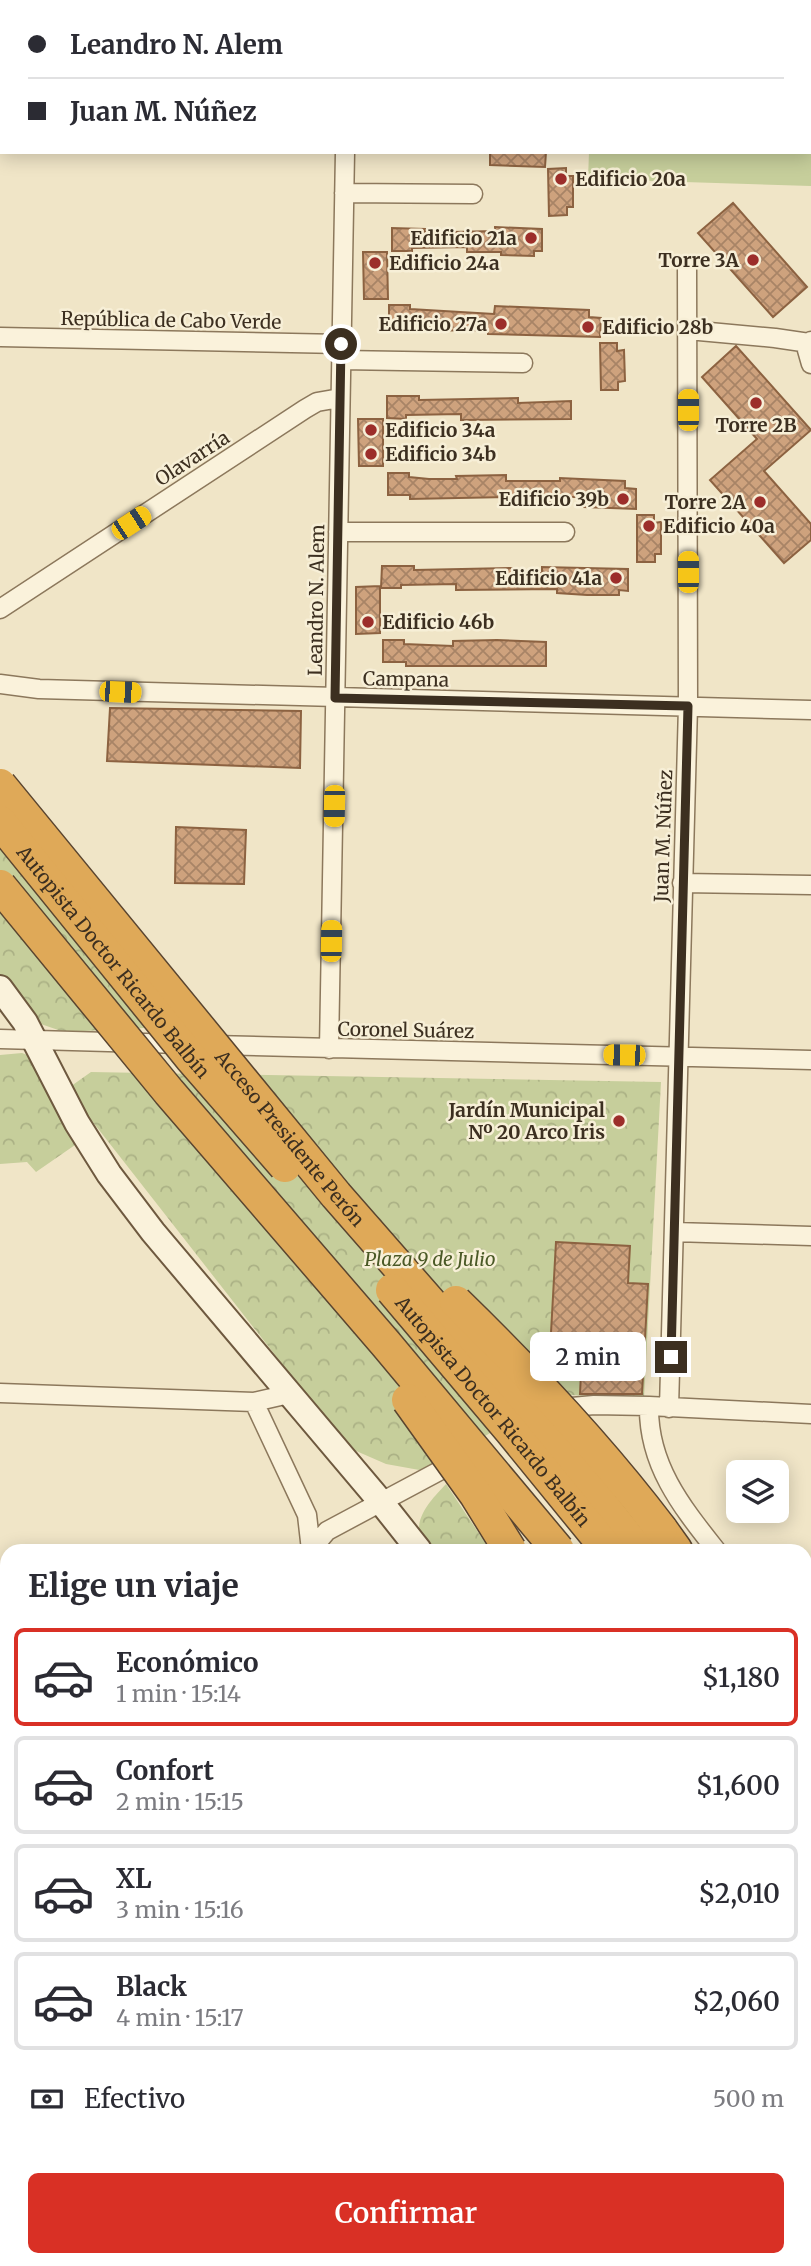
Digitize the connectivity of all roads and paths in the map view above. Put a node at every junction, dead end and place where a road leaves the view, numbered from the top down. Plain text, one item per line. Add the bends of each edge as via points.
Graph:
1 (345, 154) edge
2 (344, 193) junction
3 (473, 194) dead end
4 (687, 266) dead end
5 (688, 330) junction
6 (0, 337) edge
7 (810, 342) edge
8 (341, 352) junction
9 (523, 363) dead end
10 (811, 364) edge
11 (340, 398) junction
12 (338, 533) junction
13 (565, 533) dead end
14 (0, 609) edge
15 (0, 684) edge
16 (335, 698) junction
17 (688, 706) junction
18 (811, 710) edge
19 (0, 785) edge
20 (0, 822) edge
21 (682, 883) junction
22 (0, 886) edge
23 (811, 886) edge
24 (0, 988) edge
25 (35, 1038) junction
26 (0, 1039) edge
27 (329, 1049) junction
28 (677, 1056) junction
29 (811, 1060) edge
30 (289, 1137) junction
31 (674, 1232) junction
32 (811, 1236) edge
33 (296, 1242) junction
34 (0, 1393) edge
35 (289, 1394) junction
36 (254, 1402) junction
37 (649, 1406) junction
38 (572, 1407) dead end
39 (669, 1408) junction
40 (811, 1414) edge
41 (443, 1469) dead end
42 (381, 1502) junction
43 (669, 1540) edge
44 (310, 1544) edge
45 (316, 1544) edge
46 (414, 1544) edge
47 (506, 1544) edge
48 (553, 1544) edge
49 (603, 1544) edge
50 (633, 1544) edge
51 (711, 1544) edge

1 - 2 street, Leandro N. Alem
2 - 3 street
2 - 8 street, Leandro N. Alem
4 - 5 street, Juan M. Núñez
5 - 7 street
5 - 17 street, Juan M. Núñez
6 - 8 street, República de Cabo Verde
7 - 10 street via 807,356
8 - 9 street, República de Cabo Verde
8 - 11 street, Leandro N. Alem
11 - 12 street, Leandro N. Alem
11 - 14 street, Olavarría via 305,409
12 - 13 street
12 - 16 street, Leandro N. Alem
15 - 16 street, Campana
16 - 17 street, Campana
16 - 27 street, Leandro N. Alem
17 - 18 street, Campana
17 - 21 street, Juan M. Núñez
19 - 30 highway, Acceso Presidente Perón, bridge
20 - 49 highway, Autopista Doctor Ricardo Balbín, bridge via 191,1058 440,1346
21 - 23 street
21 - 28 street, Juan M. Núñez
22 - 33 highway, Autopista Doctor Ricardo Balbín, bridge
24 - 25 main road
25 - 26 street, Coronel Suárez
25 - 27 street, Coronel Suárez
25 - 35 main road via 77,1123 109,1174
27 - 28 street, Coronel Suárez
28 - 29 street, Coronel Suárez
28 - 31 street, Juan M. Núñez
30 - 43 highway, bridge via 584,1434
30 - 50 highway, Acceso Presidente Perón, bridge via 554,1444
31 - 32 street
31 - 39 street, Juan M. Núñez
33 - 47 highway, bridge
33 - 48 highway, Autopista Doctor Ricardo Balbín, bridge
34 - 36 street
35 - 36 street
35 - 42 main road
36 - 44 street via 307,1515
37 - 38 street
37 - 39 street
37 - 51 street via 650,1435 666,1480
39 - 40 street
41 - 42 street
42 - 45 street via 327,1531
42 - 46 main road

